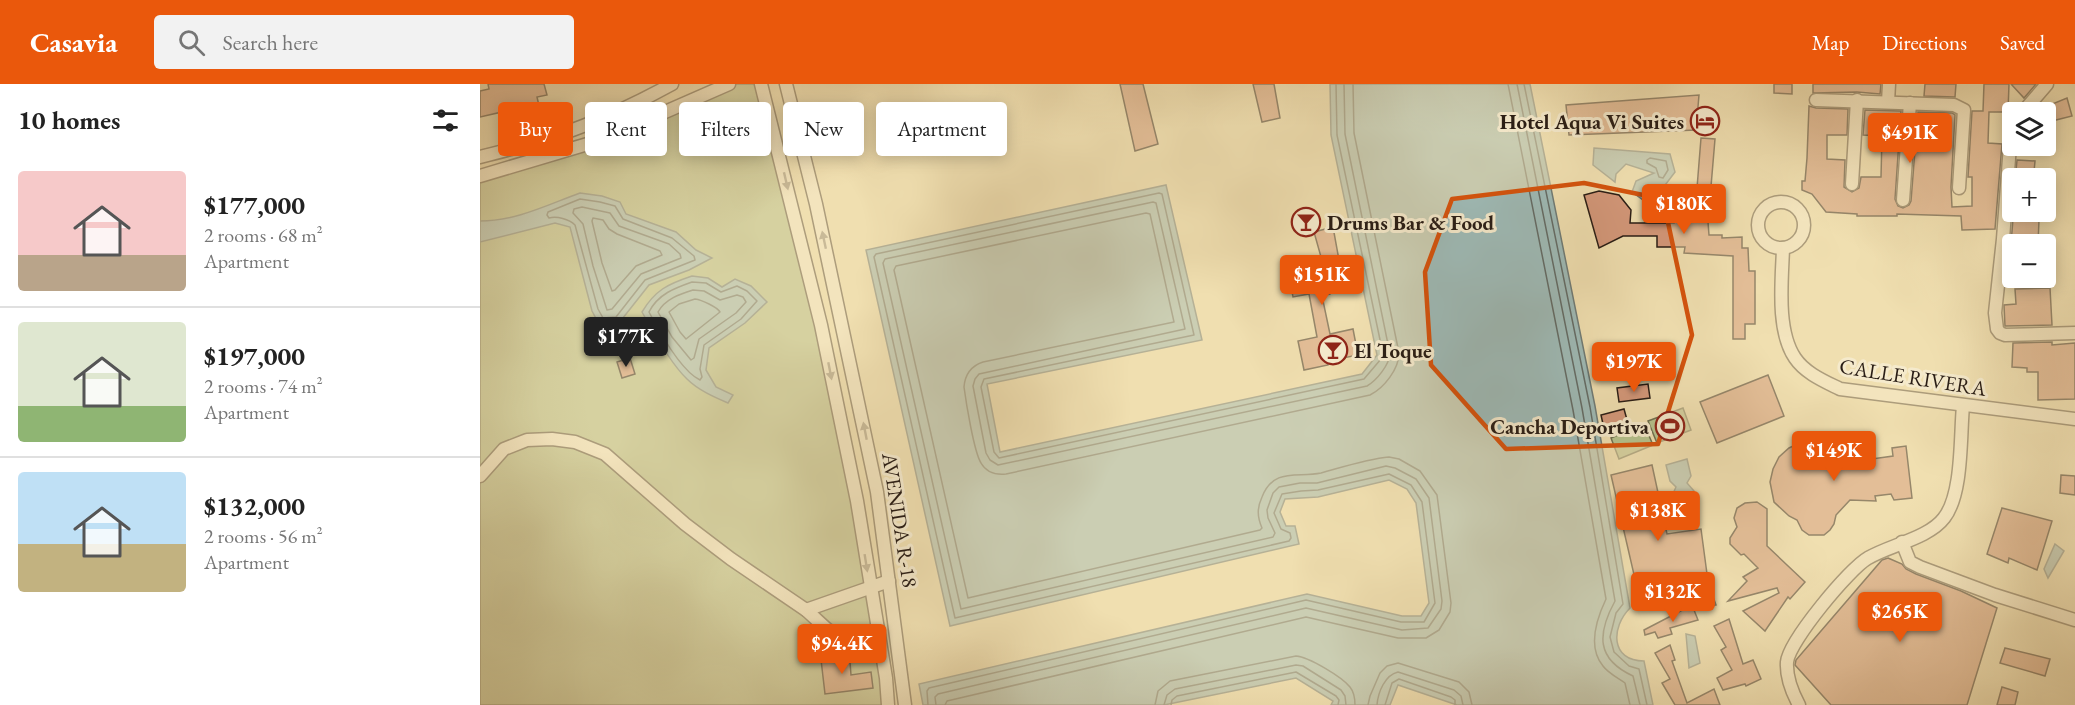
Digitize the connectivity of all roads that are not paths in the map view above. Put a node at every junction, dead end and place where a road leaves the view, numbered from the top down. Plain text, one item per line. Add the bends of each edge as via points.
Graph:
1 (672, 84) edge
2 (729, 84) edge
3 (761, 84) edge
4 (786, 84) edge
5 (1889, 84) edge
6 (2047, 84) edge
7 (1816, 100) dead end
8 (1857, 100) junction
9 (1888, 102) junction
10 (2032, 102) edge
11 (1910, 103) junction
12 (2010, 156) edge
13 (480, 157) edge
14 (480, 176) edge
15 (1852, 184) dead end
16 (1959, 188) dead end
17 (1903, 200) dead end
18 (1783, 248) dead end
19 (2075, 333) edge
20 (1963, 406) junction
21 (2075, 419) edge
22 (480, 476) edge
23 (1902, 542) junction
24 (889, 581) junction
25 (870, 588) junction
26 (806, 610) junction
27 (2075, 620) edge
28 (900, 654) junction
29 (881, 655) junction
30 (888, 705) edge
31 (905, 705) edge
32 (1799, 705) edge

1 - 13 street via 584,126
2 - 14 street via 601,140
3 -> 25 street, AVENIDA R-18 via 820,325 857,501
24 -> 4 street, AVENIDA R-18 via 865,427
5 - 9 street
6 - 10 street
7 - 8 street
8 - 9 street
8 - 15 street
9 - 11 street
11 - 16 street via 1954,105 1964,110
11 - 17 street
12 - 19 street via 1995,314 1997,329 2005,335
18 - 20 street, CALLE RIVERA via 1785,334 1795,358 1816,377 1840,389
20 - 21 street, CALLE RIVERA
20 - 23 street via 1953,503 1944,519 1928,532
22 - 26 street via 504,449 527,440 575,442 605,454 685,524
23 - 27 street via 1910,562 1920,567
23 - 32 street via 1864,560 1798,637 1787,661 1789,682
24 - 25 street
24 - 28 street, AVENIDA R-18
25 - 26 street
25 - 29 street, AVENIDA R-18
26 - 29 street via 848,645
28 - 29 street
28 - 31 street, AVENIDA R-18
29 - 30 street, AVENIDA R-18

